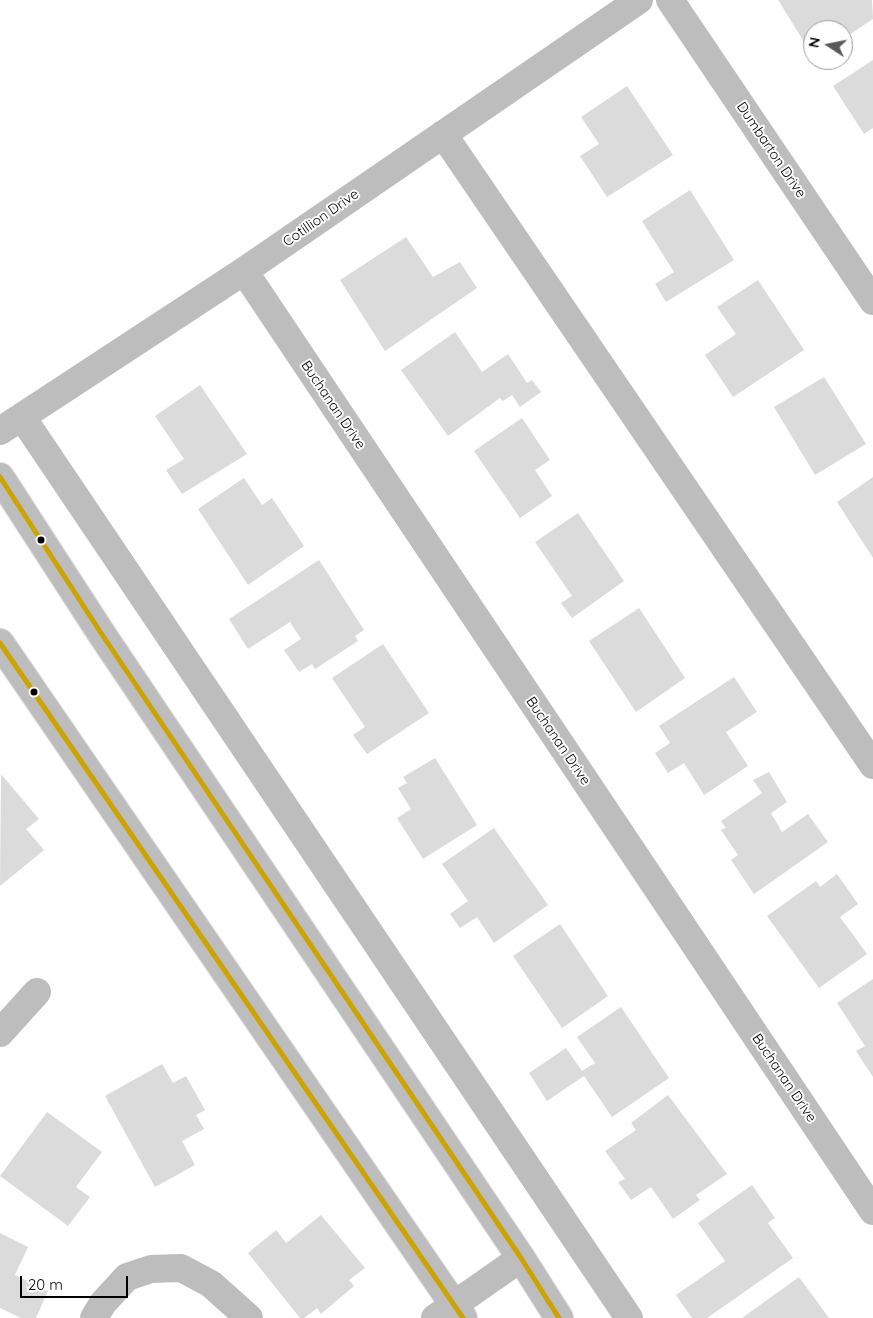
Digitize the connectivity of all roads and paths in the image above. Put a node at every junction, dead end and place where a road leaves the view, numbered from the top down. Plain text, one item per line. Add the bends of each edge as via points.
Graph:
1 (639, 0) edge
2 (670, 0) edge
3 (444, 134) junction
4 (244, 271) junction
5 (873, 301) edge
6 (11, 424) edge
7 (0, 477) edge
8 (0, 643) edge
9 (873, 765) edge
10 (37, 992) dead end
11 (0, 1033) edge
12 (873, 1211) edge
13 (521, 1258) junction
14 (451, 1314) edge
15 (94, 1318) edge
16 (249, 1318) edge
17 (559, 1318) edge
18 (629, 1318) edge

1 - 3 street, Cotillion Drive
2 - 5 street, Dumbarton Drive
3 - 4 street, Cotillion Drive
3 - 9 street
4 - 6 street, Cotillion Drive
4 - 12 street, Buchanan Drive
6 - 18 street
7 - 13 street via 101,633
8 - 14 street
10 - 11 street
13 - 14 street
13 - 17 street
15 - 16 street via 103,1302 126,1277 151,1269 180,1268 211,1284

